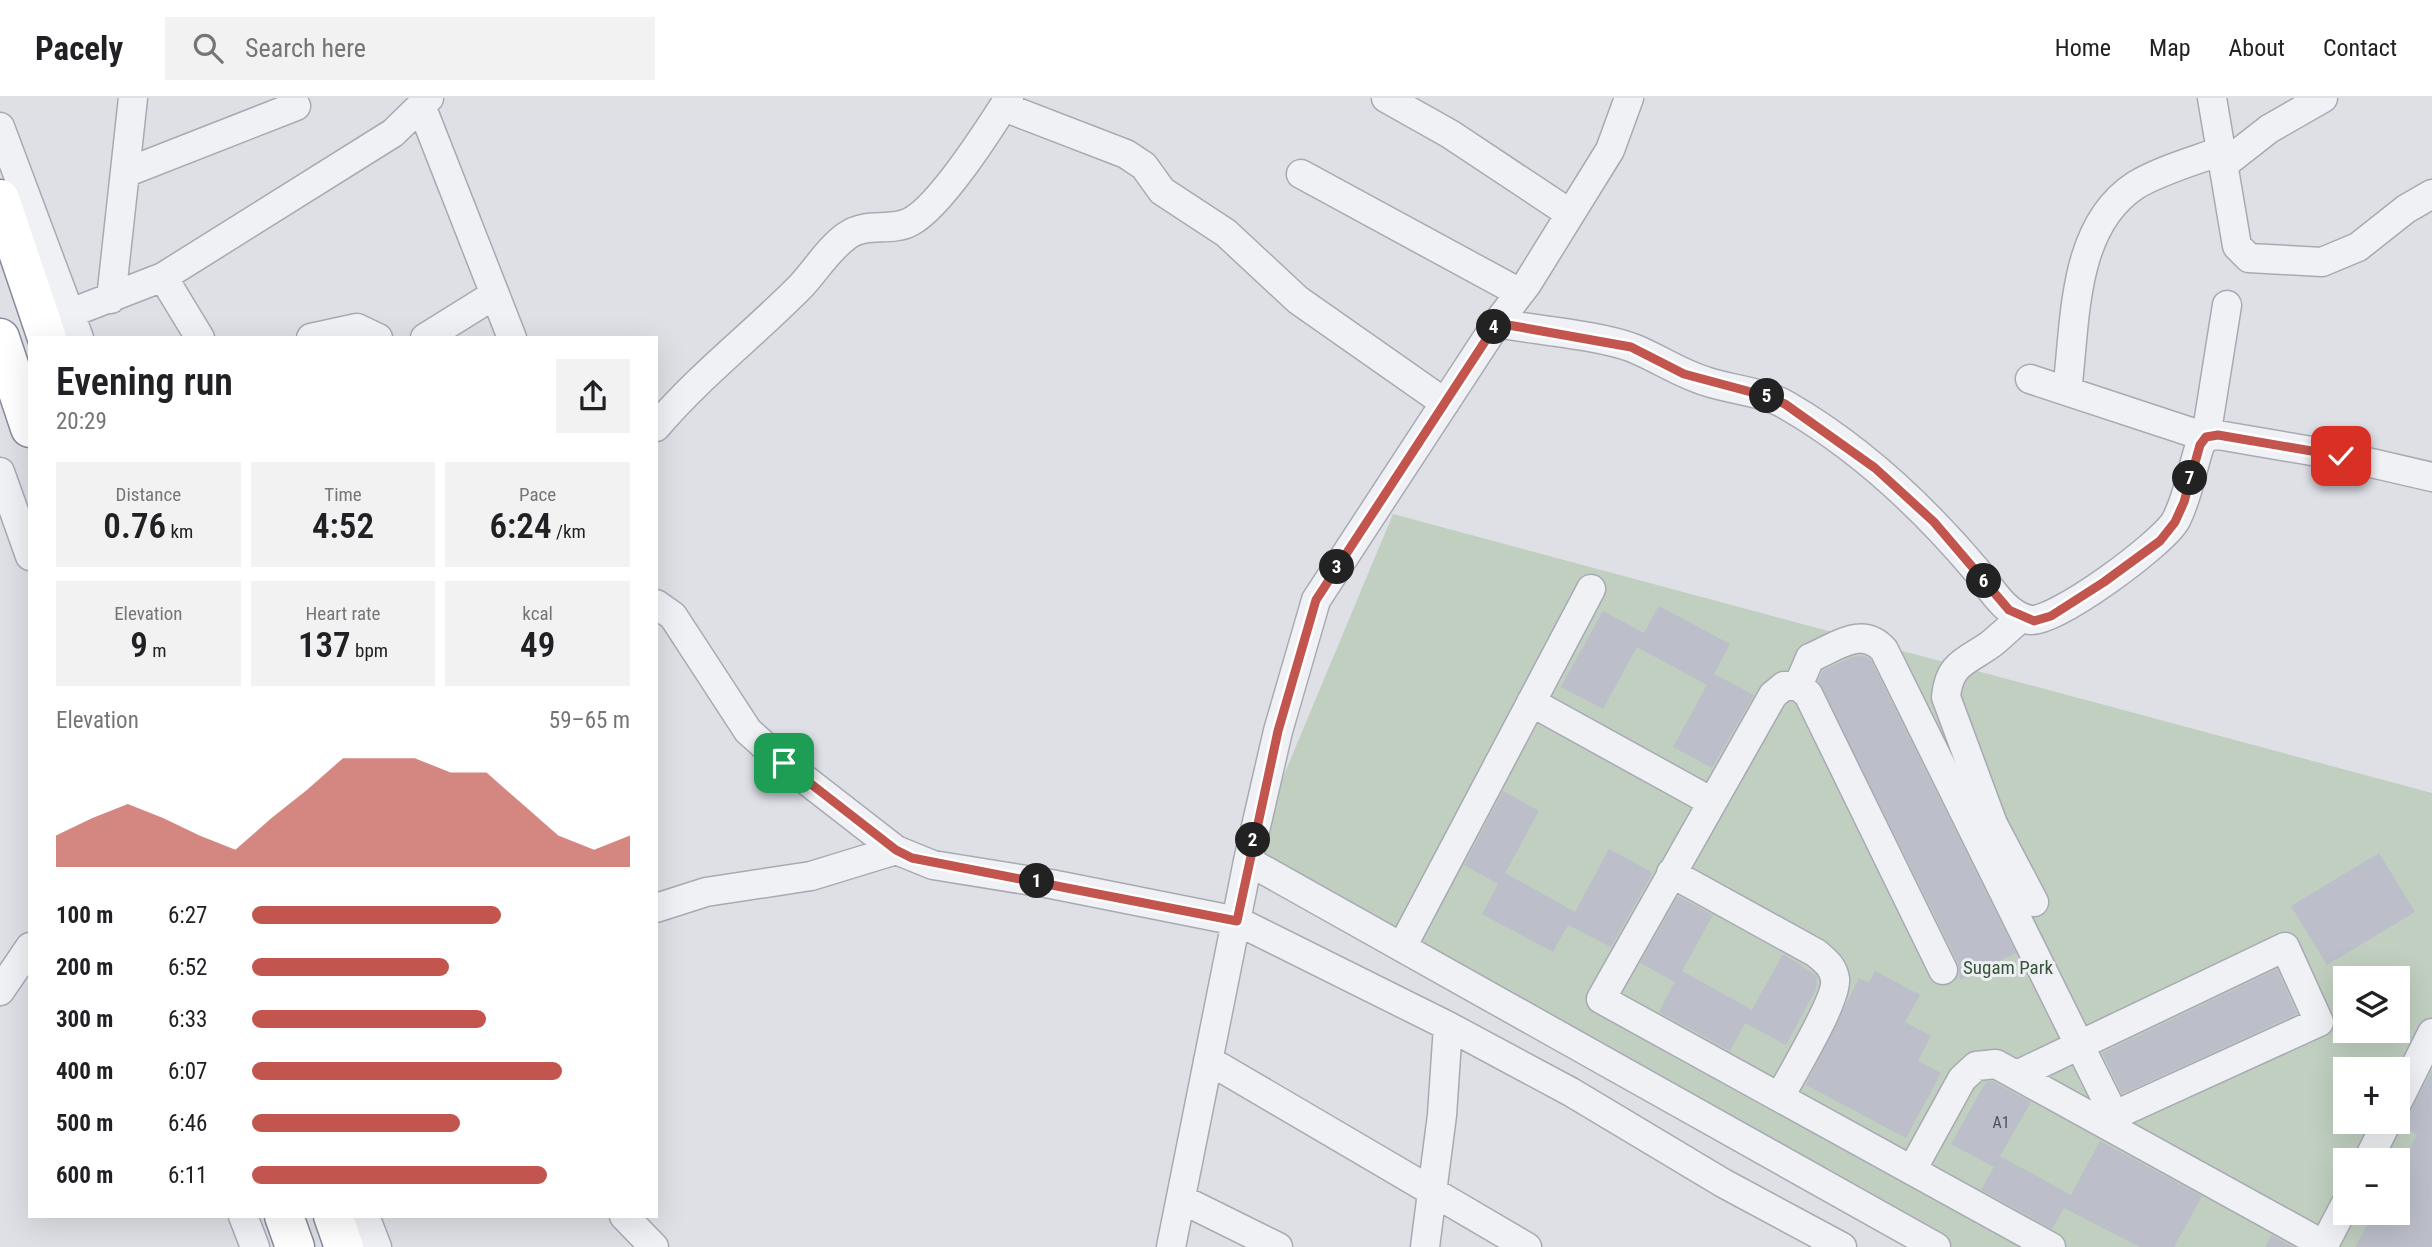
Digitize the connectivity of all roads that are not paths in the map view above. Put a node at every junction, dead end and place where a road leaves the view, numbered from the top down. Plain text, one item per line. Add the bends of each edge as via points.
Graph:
1 (133, 98) edge
2 (1386, 98) edge
3 (1629, 98) edge
4 (2212, 98) edge
5 (2323, 98) edge
6 (426, 103) edge
7 (1007, 103) edge
8 (296, 106) dead end
9 (0, 127) edge
10 (2222, 158) junction
11 (125, 173) junction
12 (1301, 174) dead end
13 (2432, 194) edge
14 (0, 199) edge
15 (1569, 214) junction
16 (163, 277) junction
17 (1520, 293) junction
18 (494, 295) junction
19 (110, 299) junction
20 (2227, 305) dead end
21 (1497, 323) junction
22 (65, 326) edge
23 (199, 336) edge
24 (320, 336) edge
25 (374, 336) edge
26 (428, 336) edge
27 (511, 336) edge
28 (0, 338) edge
29 (2030, 379) dead end
30 (2067, 391) junction
31 (1445, 403) junction
32 (17, 416) edge
33 (658, 425) edge
34 (2206, 437) junction
35 (0, 472) edge
36 (2432, 477) edge
37 (5, 499) edge
38 (28, 551) edge
39 (1591, 589) dead end
40 (658, 605) edge
41 (2021, 618) junction
42 (1798, 686) junction
43 (1531, 702) junction
44 (1712, 802) junction
45 (896, 850) junction
46 (1248, 861) junction
47 (1671, 873) junction
48 (2034, 902) dead end
49 (658, 907) edge
50 (1237, 921) junction
51 (1402, 947) junction
52 (28, 950) edge
53 (1943, 970) dead end
54 (0, 992) edge
55 (1448, 1026) junction
56 (2432, 1033) edge
57 (2080, 1045) junction
58 (1208, 1060) junction
59 (2019, 1074) junction
60 (2410, 1077) edge
61 (1780, 1097) junction
62 (2108, 1118) junction
63 (1912, 1170) junction
64 (1433, 1189) junction
65 (1181, 1199) junction
66 (244, 1218) edge
67 (285, 1218) edge
68 (334, 1218) edge
69 (366, 1218) edge
70 (626, 1218) edge
71 (2335, 1225) edge
72 (2324, 1246) edge
73 (255, 1247) edge
74 (295, 1247) edge
75 (344, 1247) edge
76 (377, 1247) edge
77 (654, 1247) edge
78 (1171, 1247) edge
79 (1278, 1247) edge
80 (1425, 1247) edge
81 (1527, 1247) edge
82 (1842, 1247) edge
83 (1936, 1247) edge
84 (2050, 1247) edge

1 - 11 street
2 - 15 street via 1450,134
3 - 15 street via 1611,150
4 - 10 street
5 - 10 street
6 - 16 street via 393,133
6 - 18 street
7 - 31 street via 1144,166 1162,191 1226,233 1298,300
7 - 33 street via 924,211 909,223 862,229 846,236 801,286 690,387
8 - 11 street
9 - 22 street
10 - 13 street via 2237,246 2249,258 2303,264 2339,258
10 - 30 street via 2137,184 2111,204 2096,226 2083,262
11 - 19 street
12 - 17 street
14 - 22 highway
15 - 17 street
16 - 19 street
16 - 23 street
17 - 21 street
18 - 26 street
18 - 27 street
19 - 22 street
20 - 34 street
21 - 31 street
21 - 41 street via 1631,347 1684,374 1785,404 1875,468 1934,522 2009,610
24 - 25 street via 357,328
28 - 32 highway
29 - 30 street
30 - 34 street
31 - 46 street via 1316,600 1278,731
34 - 36 street via 2268,442
34 - 41 street via 2175,522 2160,541 2051,616 2034,621
35 - 37 street
37 - 38 street
39 - 43 street
40 - 45 street via 673,615 748,731
41 - 48 street via 1958,664 1947,681 1946,697 1993,824
42 - 44 street via 1784,685 1773,695
42 - 53 street via 1808,694
42 - 57 street via 1810,658 1852,640 1874,638 1884,650
43 - 44 street
43 - 51 street
44 - 47 street
45 - 49 street via 811,876 706,892
45 - 50 street via 933,864
46 - 50 street
46 - 51 street
47 - 61 street via 1816,953 1831,966 1836,981 1831,999
47 - 61 street via 1601,999
50 - 55 street
50 - 58 street
51 - 83 street
52 - 54 street
55 - 64 street
55 - 82 street
56 - 60 street
57 - 59 street
57 - 62 street
57 - 62 street via 2285,947 2319,1022
58 - 64 street
58 - 65 street
59 - 62 street
59 - 63 street via 1996,1064 1976,1066 1962,1079
61 - 63 street
62 - 72 street
63 - 84 street
64 - 80 street
64 - 81 street
65 - 78 street
65 - 79 street
66 - 73 street
67 - 74 highway
68 - 75 highway
69 - 76 street
70 - 77 street
71 - 72 street

